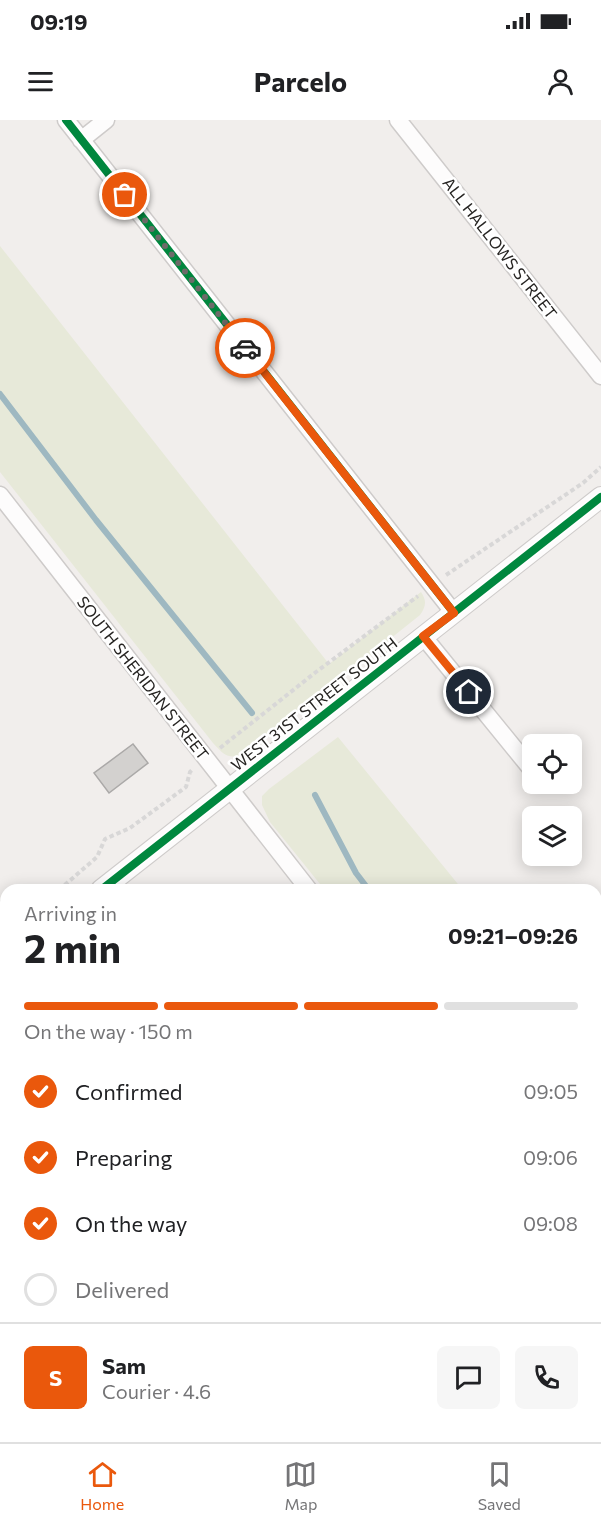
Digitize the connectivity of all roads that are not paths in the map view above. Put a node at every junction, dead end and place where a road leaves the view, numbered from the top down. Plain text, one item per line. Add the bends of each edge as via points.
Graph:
1 (66, 120) edge
2 (106, 120) edge
3 (398, 120) edge
4 (81, 140) junction
5 (601, 376) edge
6 (0, 495) edge
7 (601, 497) edge
8 (454, 613) junction
9 (423, 636) junction
10 (522, 758) edge
11 (230, 788) junction
12 (109, 884) edge
13 (304, 884) edge

1 - 4 street
2 - 4 street
3 - 5 street, ALL HALLOWS STREET
4 - 8 street
6 - 11 street, SOUTH SHERIDAN STREET
7 - 8 street, WEST 31ST STREET SOUTH
8 - 9 street, WEST 31ST STREET SOUTH
9 - 10 street
9 - 11 street, WEST 31ST STREET SOUTH
11 - 12 street, WEST 31ST STREET SOUTH
11 - 13 street, SOUTH SHERIDAN STREET

